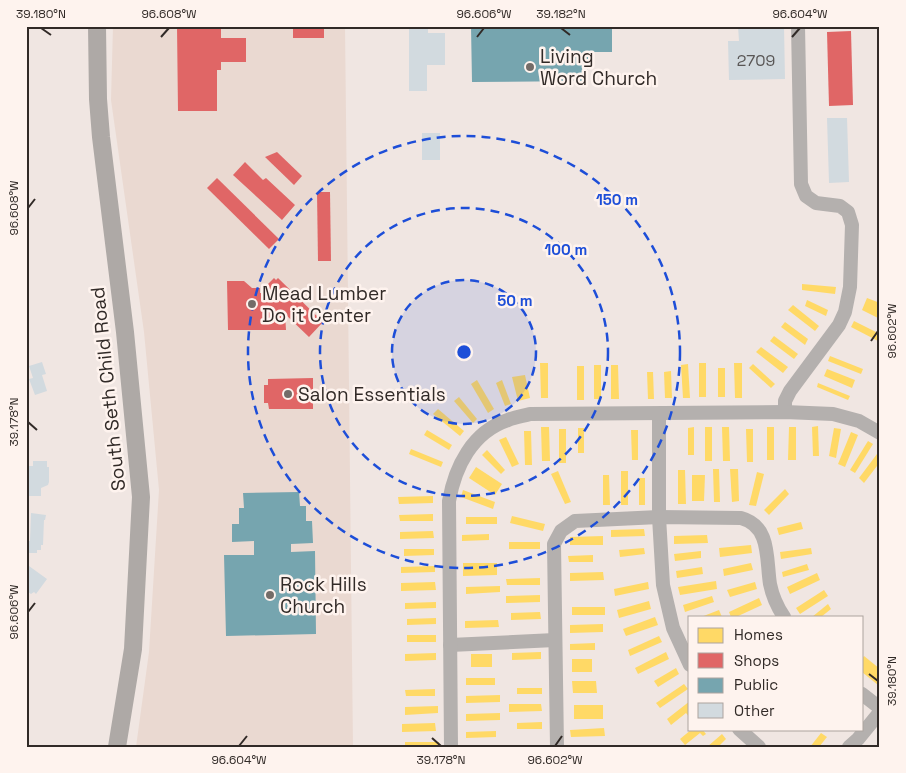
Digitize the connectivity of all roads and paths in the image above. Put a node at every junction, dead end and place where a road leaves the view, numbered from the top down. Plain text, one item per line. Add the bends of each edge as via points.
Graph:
1 (97, 26) edge
2 (798, 26) edge
3 (784, 412) junction
4 (658, 414) junction
5 (880, 434) edge
6 (659, 517) junction
7 (784, 616) edge
8 (556, 640) junction
9 (450, 645) junction
10 (688, 661) edge
11 (864, 696) edge
12 (880, 708) edge
13 (880, 712) edge
14 (740, 730) edge
15 (117, 747) edge
16 (451, 747) edge
17 (557, 747) edge
18 (759, 747) edge
19 (849, 747) edge

1 - 15 main road, South Seth Child Road via 101,137 142,497 133,649
2 - 3 street via 801,184 806,196 816,203 840,206 848,212 852,225 850,287 839,325 790,391
3 - 4 street
3 - 5 street via 845,416
4 - 6 street
4 - 9 street via 530,414 507,420 474,443 455,475 449,501
6 - 7 street via 741,518 757,526 765,543 770,587
6 - 8 street via 575,521 561,531 554,544
6 - 10 street via 663,585 673,628
8 - 9 street
8 - 17 street
9 - 16 street
11 - 12 street
13 - 19 street
14 - 18 street

